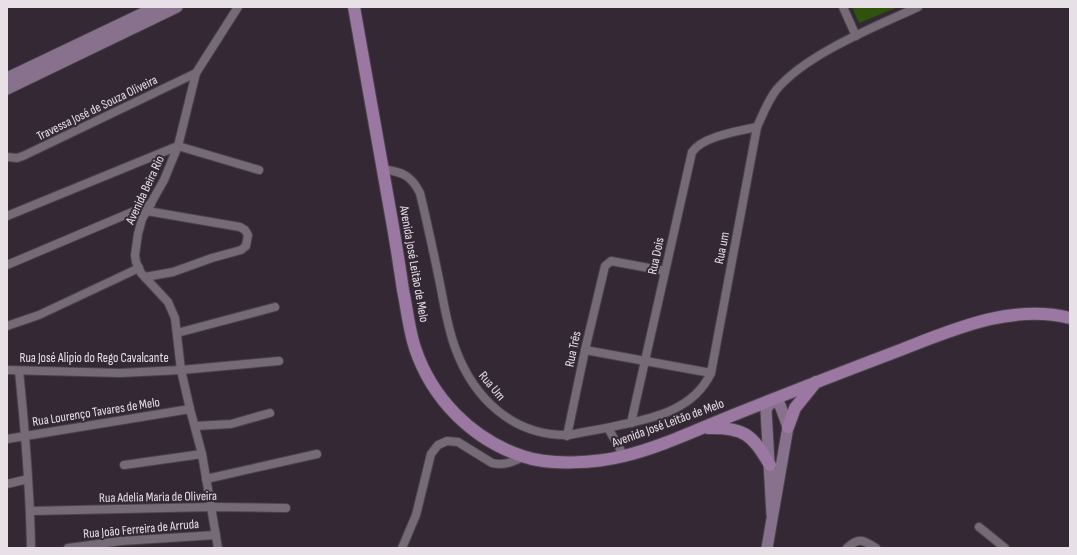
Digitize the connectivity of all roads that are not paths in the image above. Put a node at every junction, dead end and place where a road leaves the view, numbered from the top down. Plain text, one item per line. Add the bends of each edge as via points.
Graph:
1 (156, 7) edge
2 (177, 7) edge
3 (238, 7) edge
4 (354, 7) edge
5 (843, 7) edge
6 (918, 7) edge
7 (105, 36) junction
8 (856, 36) junction
9 (196, 73) junction
10 (7, 78) edge
11 (7, 89) edge
12 (757, 127) junction
13 (178, 146) junction
14 (7, 157) edge
15 (383, 169) junction
16 (259, 170) dead end
17 (149, 207) junction
18 (7, 216) edge
19 (7, 266) edge
20 (139, 268) junction
21 (665, 271) junction
22 (145, 278) junction
23 (275, 307) dead end
24 (1070, 318) edge
25 (7, 326) edge
26 (177, 334) junction
27 (585, 350) junction
28 (279, 361) dead end
29 (645, 362) junction
30 (7, 370) edge
31 (182, 370) junction
32 (19, 371) junction
33 (711, 373) junction
34 (816, 382) junction
35 (772, 400) junction
36 (190, 409) junction
37 (270, 413) dead end
38 (631, 423) junction
39 (195, 426) junction
40 (788, 427) junction
41 (608, 428) junction
42 (703, 429) junction
43 (26, 436) junction
44 (567, 436) junction
45 (7, 438) edge
46 (202, 454) junction
47 (317, 454) dead end
48 (624, 456) junction
49 (523, 457) junction
50 (124, 465) dead end
51 (770, 465) junction
52 (28, 479) junction
53 (206, 479) junction
54 (7, 484) edge
55 (211, 507) junction
56 (286, 508) dead end
57 (30, 511) junction
58 (772, 514) junction
59 (979, 527) dead end
60 (216, 535) junction
61 (31, 548) edge
62 (68, 548) edge
63 (218, 548) edge
64 (402, 548) edge
65 (767, 548) edge
66 (847, 548) edge
67 (876, 548) edge
68 (1005, 548) edge

1 - 7 street
2 - 7 street
3 - 9 street, Avenida Beira Rio
4 - 15 main road, Avenida José Leitão de Melo
5 - 8 street
6 - 8 street, Rua um
7 - 10 street
7 - 11 street
8 - 12 street, Rua um via 816,57 789,77 765,107
9 - 13 street, Avenida Beira Rio
9 - 14 street, Travessa José de Souza Oliveira via 23,156
12 - 21 street, Rua Dois via 705,141 690,155
12 - 33 street, Rua um
13 - 16 street
13 - 17 street, Avenida Beira Rio
13 - 18 street
15 - 44 street, Rua Um via 405,175 413,181 420,193 448,326 455,349 470,379 499,413 538,431
15 - 49 main road, Avenida José Leitão de Melo via 407,310 415,346 428,378 452,411 466,424 491,442
17 - 19 street
17 - 20 street, Avenida Beira Rio via 140,226 136,246 135,255
17 - 22 street via 240,227 248,235 246,246 241,250 173,272
20 - 22 street, Avenida Beira Rio
20 - 25 street via 39,315
21 - 27 street, Rua Três via 611,261 606,265
21 - 29 street, Rua Dois
22 - 26 street, Avenida Beira Rio via 168,302 175,318
23 - 26 street
24 - 34 main road, Avenida José Leitão de Melo via 1045,313 1027,313 990,319 950,331
26 - 31 street, Avenida Beira Rio
27 - 29 street
27 - 44 street, Rua Três
28 - 31 street, Rua José Alipio do Rego Cavalcante
29 - 33 street
29 - 38 street, Rua Dois
30 - 32 street, Rua José Alipio do Rego Cavalcante
31 - 32 street, Rua José Alipio do Rego Cavalcante
31 - 36 street, Avenida Beira Rio
32 - 43 street
33 - 38 street, Rua Um via 702,387 677,408
34 - 35 main road, Avenida José Leitão de Melo
34 - 40 main road via 795,408
35 - 40 street via 780,405
35 - 42 main road, Avenida José Leitão de Melo
35 - 51 street via 766,410
36 - 39 street, Avenida Beira Rio
36 - 43 street, Rua Lourenço Tavares de Melo
37 - 39 street via 231,424
38 - 41 street, Rua Um
39 - 46 street, Avenida Beira Rio
40 - 58 street
41 - 44 street, Rua Um
41 - 48 street
42 - 48 main road, Avenida José Leitão de Melo
42 - 51 main road via 726,428 743,433 758,445
43 - 45 street, Rua Lourenço Tavares de Melo
43 - 52 street
46 - 50 street
46 - 53 street, Avenida Beira Rio
47 - 53 street
48 - 49 main road, Avenida José Leitão de Melo via 589,462
49 - 64 street via 498,465 458,442 447,441 438,445 431,454 416,515
51 - 58 street
52 - 54 street
52 - 57 street
53 - 55 street, Avenida Beira Rio
55 - 56 street, Rua Adelia Maria de Oliveira
55 - 57 street, Rua Adelia Maria de Oliveira
55 - 60 street, Avenida Beira Rio
57 - 61 street
58 - 65 street
59 - 68 street
60 - 62 street, Rua João Ferreira de Arruda via 121,541
60 - 63 street, Avenida Beira Rio
66 - 67 street via 860,540

